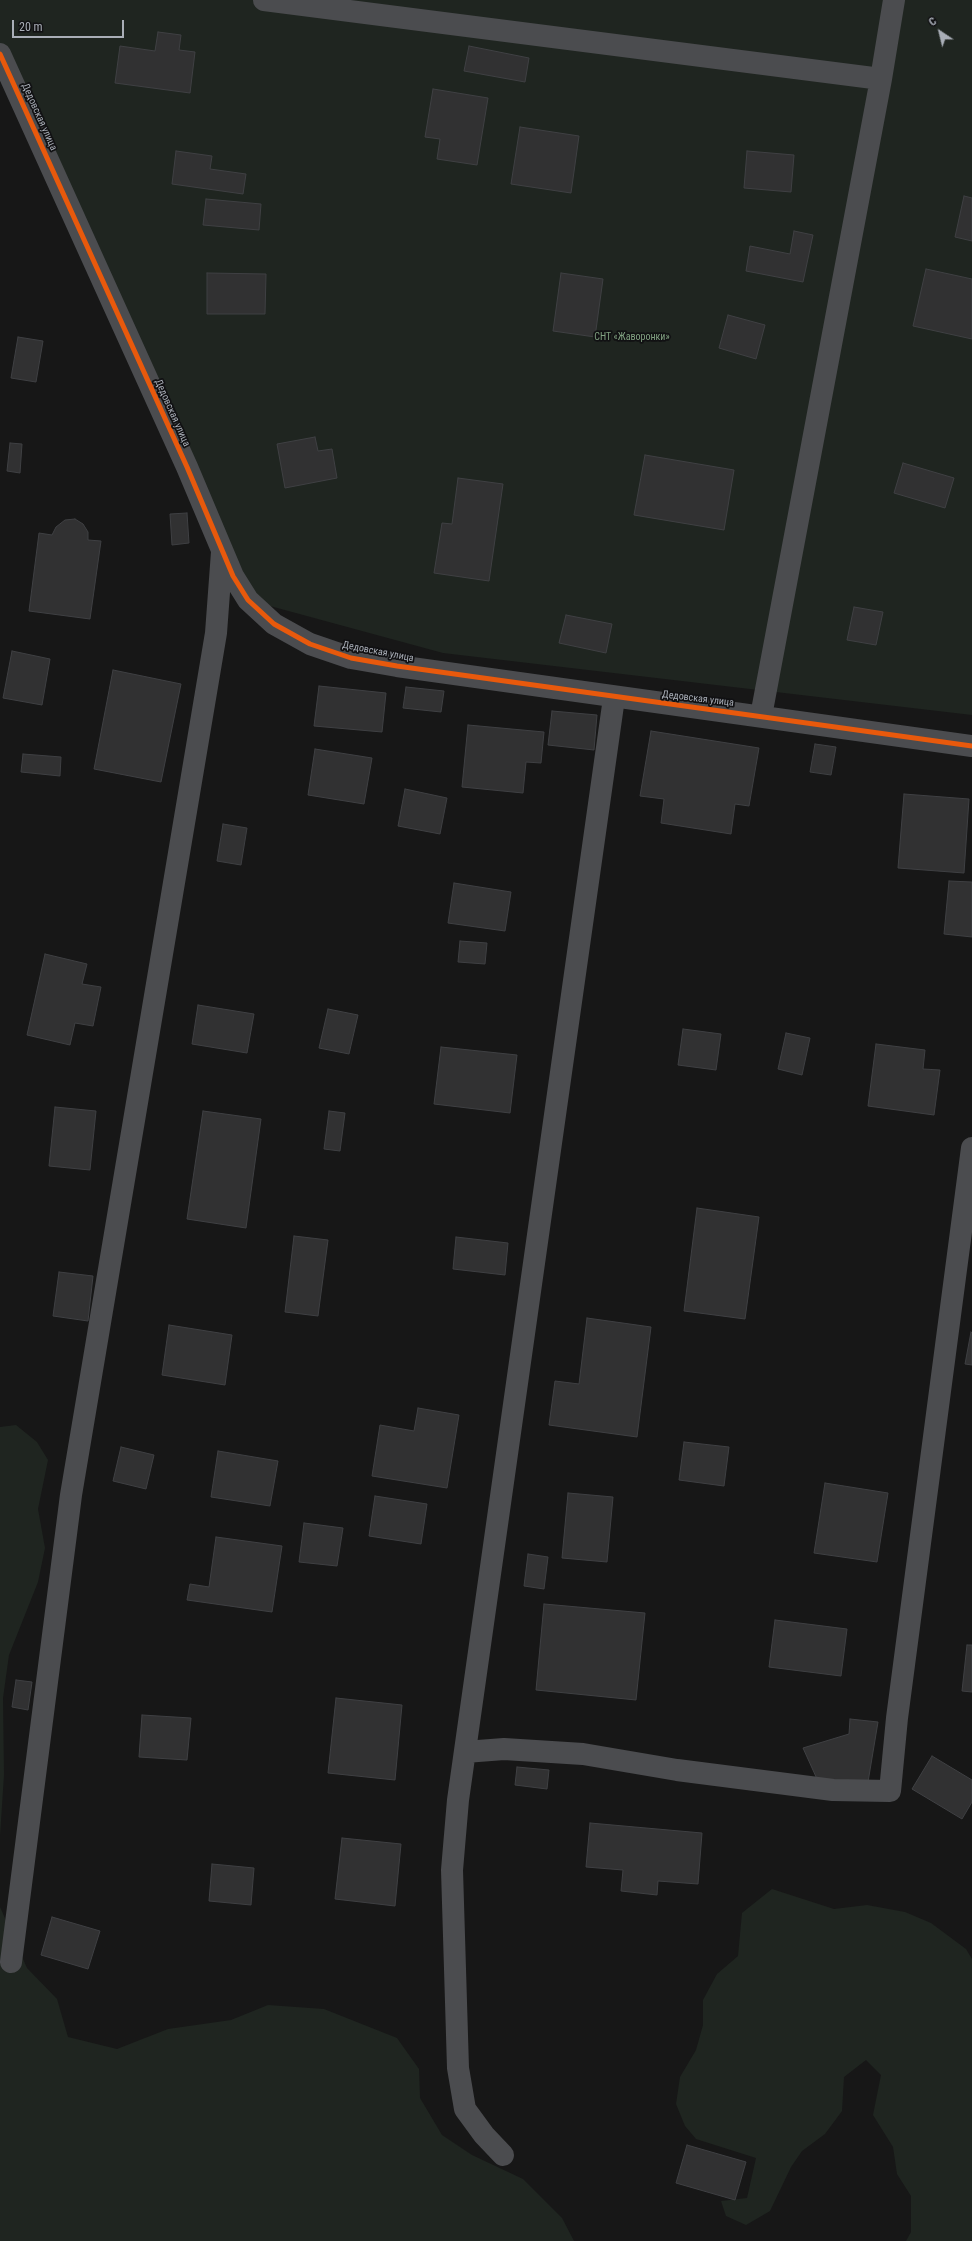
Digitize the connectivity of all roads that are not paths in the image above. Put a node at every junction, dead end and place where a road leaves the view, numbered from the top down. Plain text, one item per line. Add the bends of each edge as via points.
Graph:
1 (264, 0) edge
2 (894, 0) edge
3 (0, 54) edge
4 (881, 79) junction
5 (222, 552) junction
6 (614, 698) junction
7 (761, 716) junction
8 (972, 746) edge
9 (972, 1148) edge
10 (465, 1752) junction
11 (11, 1962) dead end
12 (503, 2156) dead end

1 - 4 street
2 - 4 street
3 - 5 street, Дедовская улица via 187,467
4 - 7 street
5 - 6 street, Дедовская улица via 248,600 274,624 310,644 351,658
5 - 11 street via 216,633 71,1495
6 - 7 street, Дедовская улица
6 - 10 street
7 - 8 street, Дедовская улица
9 - 10 street via 898,1710 890,1790 833,1790 678,1770 584,1754 504,1749
10 - 12 street via 452,1870 458,2068 465,2109

